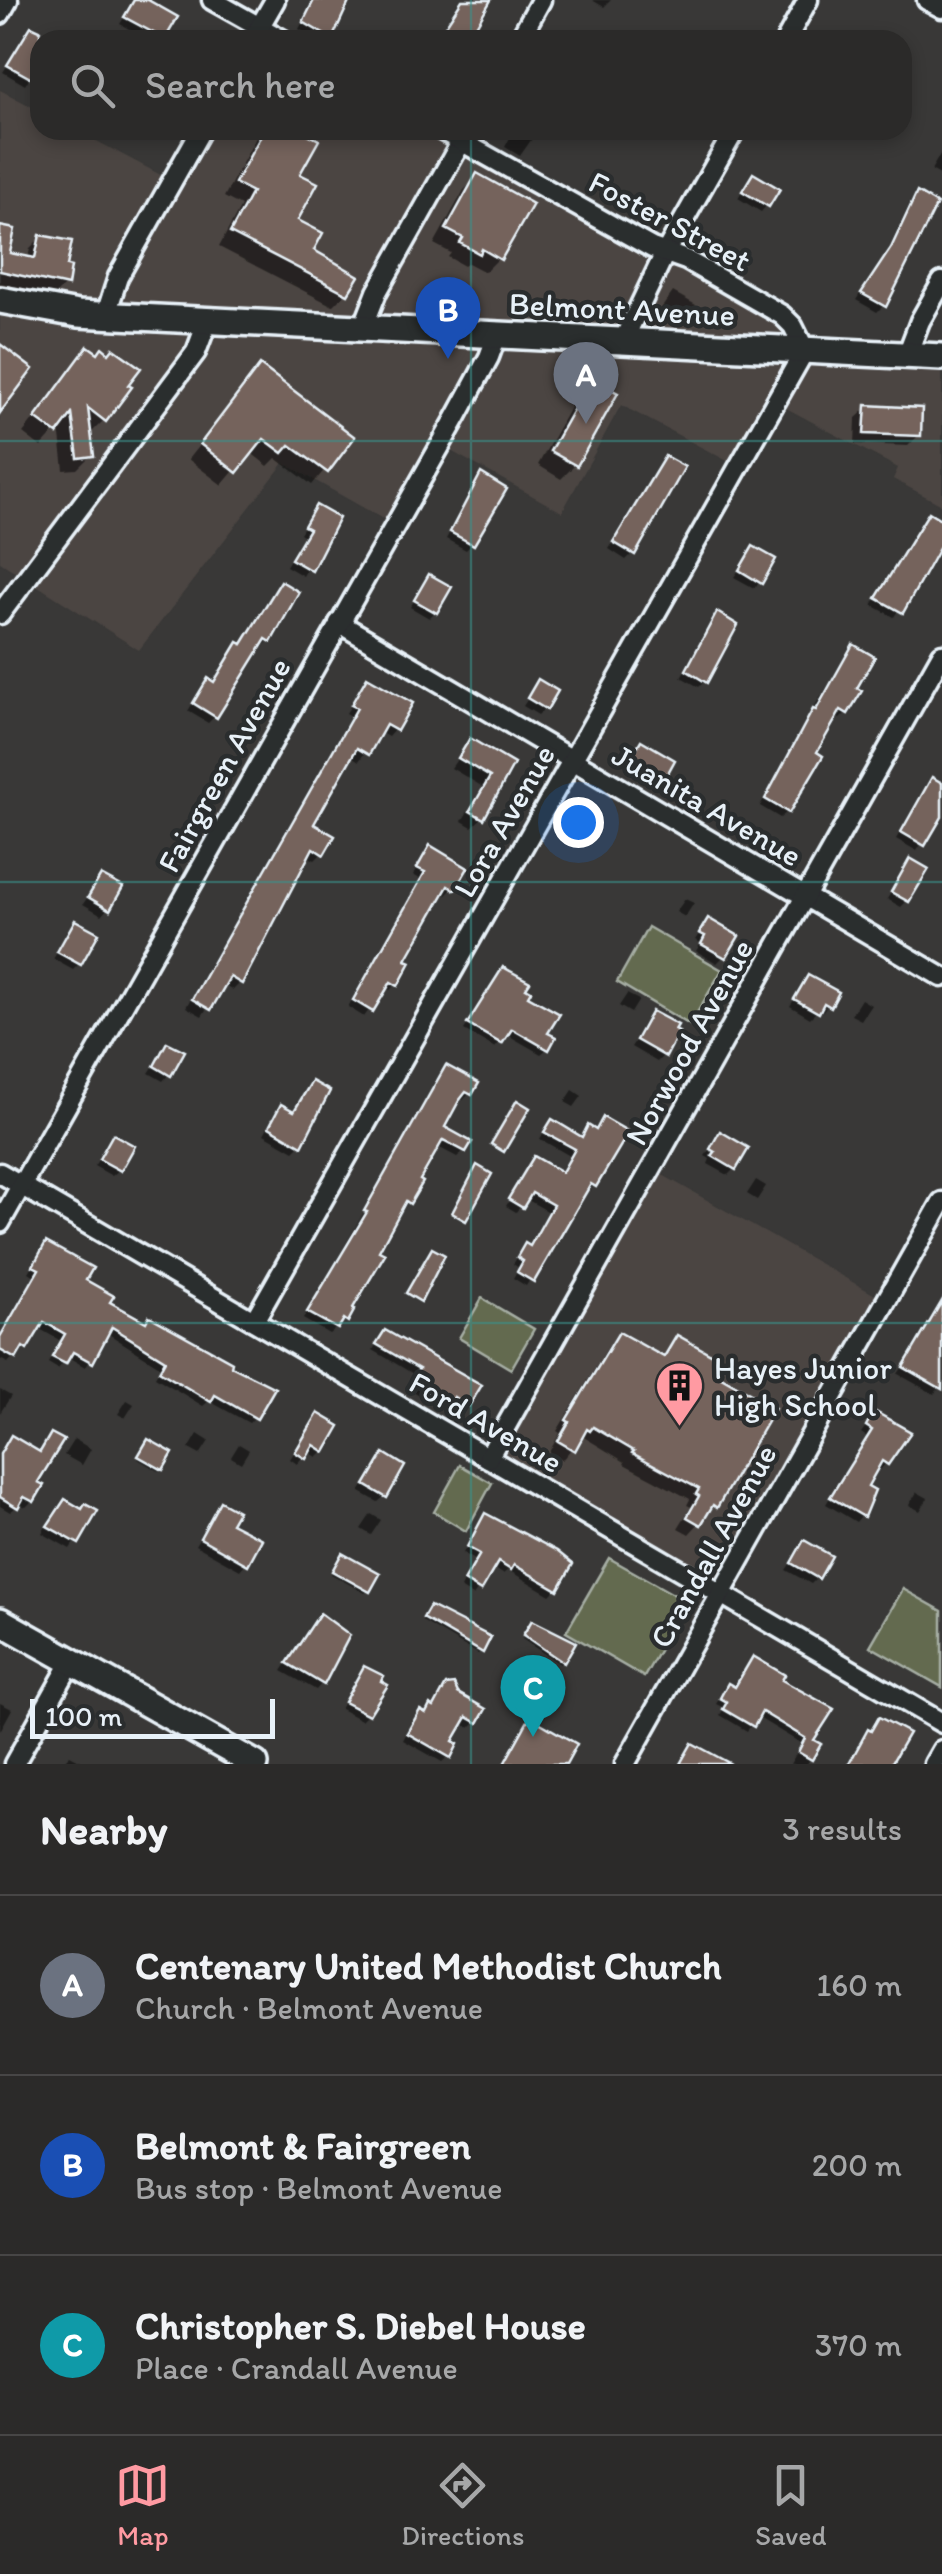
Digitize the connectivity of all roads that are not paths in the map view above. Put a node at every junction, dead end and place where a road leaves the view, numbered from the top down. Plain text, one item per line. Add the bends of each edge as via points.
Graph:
1 (8, 0) edge
2 (212, 0) edge
3 (275, 0) edge
4 (542, 0) edge
5 (808, 0) edge
6 (927, 0) edge
7 (942, 8) edge
8 (0, 14) edge
9 (251, 30) edge
10 (258, 30) edge
11 (525, 30) edge
12 (792, 30) edge
13 (195, 140) edge
14 (462, 140) edge
15 (471, 140) edge
16 (729, 140) edge
17 (665, 252) junction
18 (942, 282) edge
19 (0, 300) edge
20 (106, 314) junction
21 (208, 320) junction
22 (363, 328) junction
23 (497, 334) junction
24 (622, 341) junction
25 (805, 350) junction
26 (907, 355) junction
27 (942, 357) edge
28 (0, 614) edge
29 (339, 623) junction
30 (942, 654) edge
31 (572, 760) junction
32 (805, 897) junction
33 (942, 977) edge
34 (0, 1173) edge
35 (21, 1186) junction
36 (942, 1202) edge
37 (0, 1223) edge
38 (254, 1321) junction
39 (488, 1458) junction
40 (720, 1594) junction
41 (0, 1621) edge
42 (72, 1661) junction
43 (942, 1724) edge
44 (942, 1750) edge
45 (14, 1764) edge
46 (255, 1764) edge
47 (625, 1764) edge
48 (934, 1764) edge

1 - 8 street
2 - 9 street
3 - 10 street
4 - 11 street
5 - 12 street
6 - 7 street
13 - 20 street via 118,277
14 - 22 street
15 - 17 street, Foster Street
16 - 17 street
17 - 24 street
17 - 25 street, Foster Street via 782,315
18 - 26 street
19 - 20 main road, Belmont Avenue
20 - 21 main road, Belmont Avenue
21 - 22 main road, Belmont Avenue
21 - 28 street via 196,352
22 - 23 main road, Belmont Avenue
23 - 24 main road, Belmont Avenue
23 - 29 street, Fairgreen Avenue
24 - 25 main road, Belmont Avenue
25 - 26 main road, Belmont Avenue
25 - 31 street, Lora Avenue
26 - 27 main road, Belmont Avenue
29 - 31 street, Juanita Avenue
29 - 35 street, Fairgreen Avenue
30 - 32 street, Norwood Avenue
31 - 32 street, Juanita Avenue
31 - 38 street, Lora Avenue
32 - 33 street, Juanita Avenue
32 - 39 street, Norwood Avenue
34 - 35 street, Ford Avenue
35 - 37 street, Fairgreen Avenue
35 - 38 street, Ford Avenue
36 - 40 street, Crandall Avenue
38 - 39 street, Ford Avenue
39 - 40 street, Ford Avenue
40 - 43 street, Ford Avenue
40 - 47 street, Crandall Avenue
41 - 42 main road
42 - 45 street
42 - 46 main road
44 - 48 street

